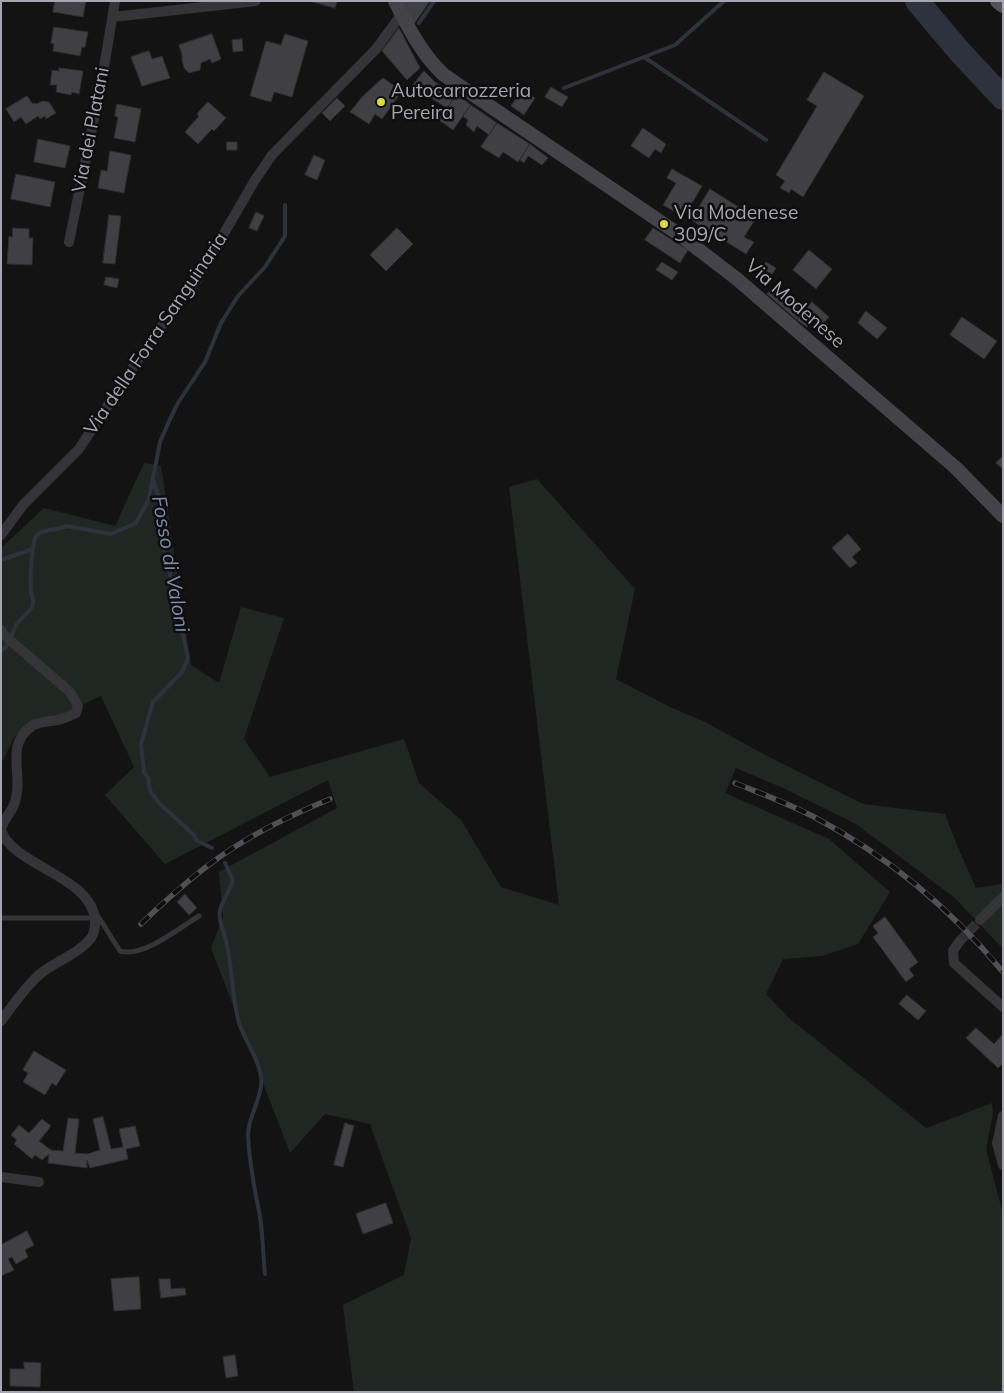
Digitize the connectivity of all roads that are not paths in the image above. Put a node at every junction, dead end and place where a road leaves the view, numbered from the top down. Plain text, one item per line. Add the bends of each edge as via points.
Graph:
1 (115, 1) edge
2 (256, 1) edge
3 (394, 1) edge
4 (998, 1) edge
5 (1003, 5) edge
6 (402, 15) junction
7 (113, 17) junction
8 (69, 242) dead end
9 (1003, 516) edge
10 (1, 535) edge
11 (1, 630) edge
12 (1, 829) edge
13 (1003, 897) edge
14 (94, 915) junction
15 (199, 916) dead end
16 (1, 918) edge
17 (980, 920) tunnel mouth
18 (959, 942) tunnel mouth
19 (1003, 1007) edge
20 (1, 1021) edge
21 (1003, 1116) edge
22 (1003, 1165) edge
23 (1, 1177) edge
24 (39, 1182) dead end

1 - 7 street, Via dei Platani
2 - 7 street
3 - 6 street, Via Modenese
4 - 5 main road
6 - 9 street, Via Modenese via 430,60 444,75 657,220 737,279 956,468
6 - 10 street, Via della Forra Sanguinaria via 376,49 272,155 197,280 149,343 78,449 23,505
7 - 8 street, Via dei Platani
11 - 12 street via 70,692 78,706 76,713 33,725 21,735 16,753 15,802
12 - 14 street via 13,848 86,897
13 - 17 street
14 - 15 lane via 95,911 117,947 125,952 140,951
14 - 16 lane
14 - 20 street via 92,937 41,973
18 - 19 street via 953,951 954,963
21 - 22 street via 997,1143
23 - 24 street

